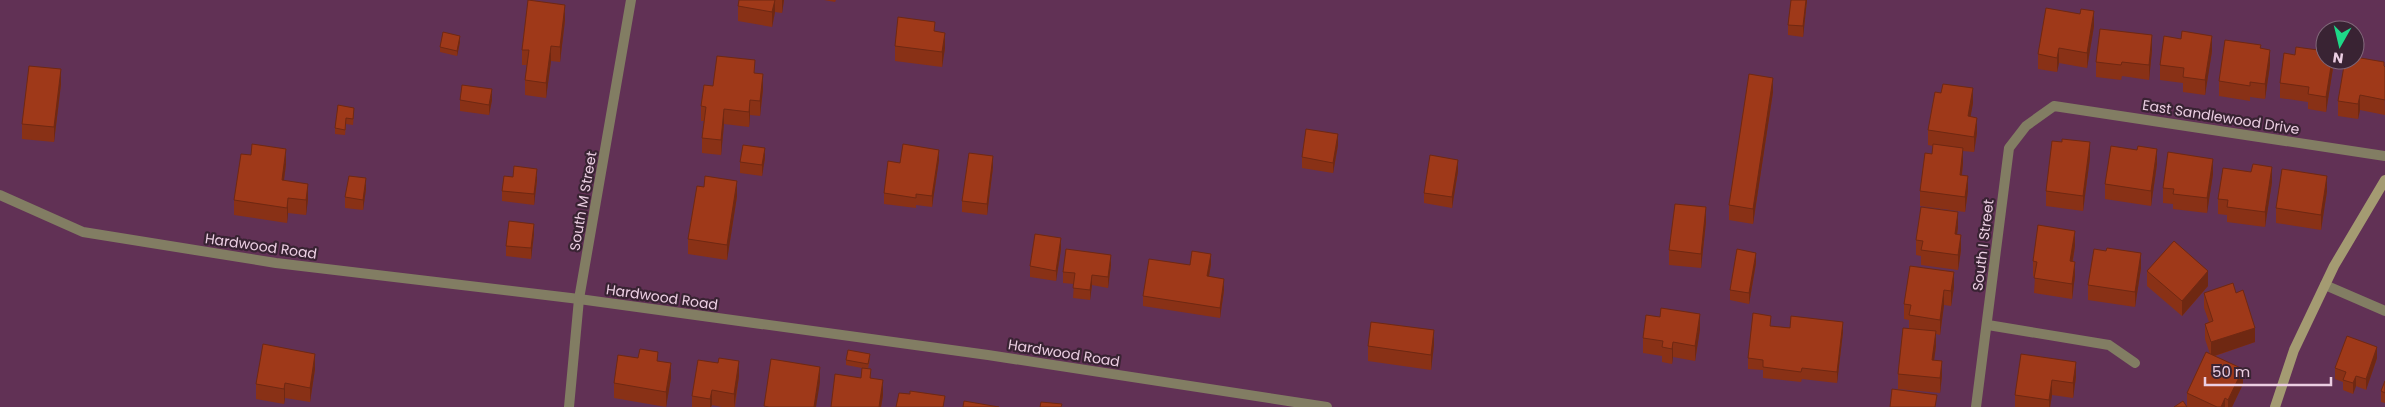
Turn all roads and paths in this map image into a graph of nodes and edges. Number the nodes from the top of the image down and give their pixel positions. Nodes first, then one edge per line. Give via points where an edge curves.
1 (631, 0) edge
2 (2054, 106) joint
3 (2385, 156) edge
4 (2385, 180) edge
5 (0, 195) edge
6 (2325, 285) junction
7 (580, 299) junction
8 (2385, 311) edge
9 (1988, 325) junction
10 (2135, 363) dead end
11 (569, 407) edge
12 (1327, 407) edge
13 (1976, 407) edge
14 (2275, 407) edge

1 - 7 street, South M Street
2 - 3 street, East Sandlewood Drive
2 - 9 street, South I Street via 2026,126 2009,148
4 - 6 street
5 - 7 street, Hardwood Road via 83,232 276,263
6 - 8 street
6 - 14 street via 2294,350
7 - 11 street, South M Street
7 - 12 street, Hardwood Road via 988,355
9 - 10 street via 2109,345
9 - 13 street, South I Street

